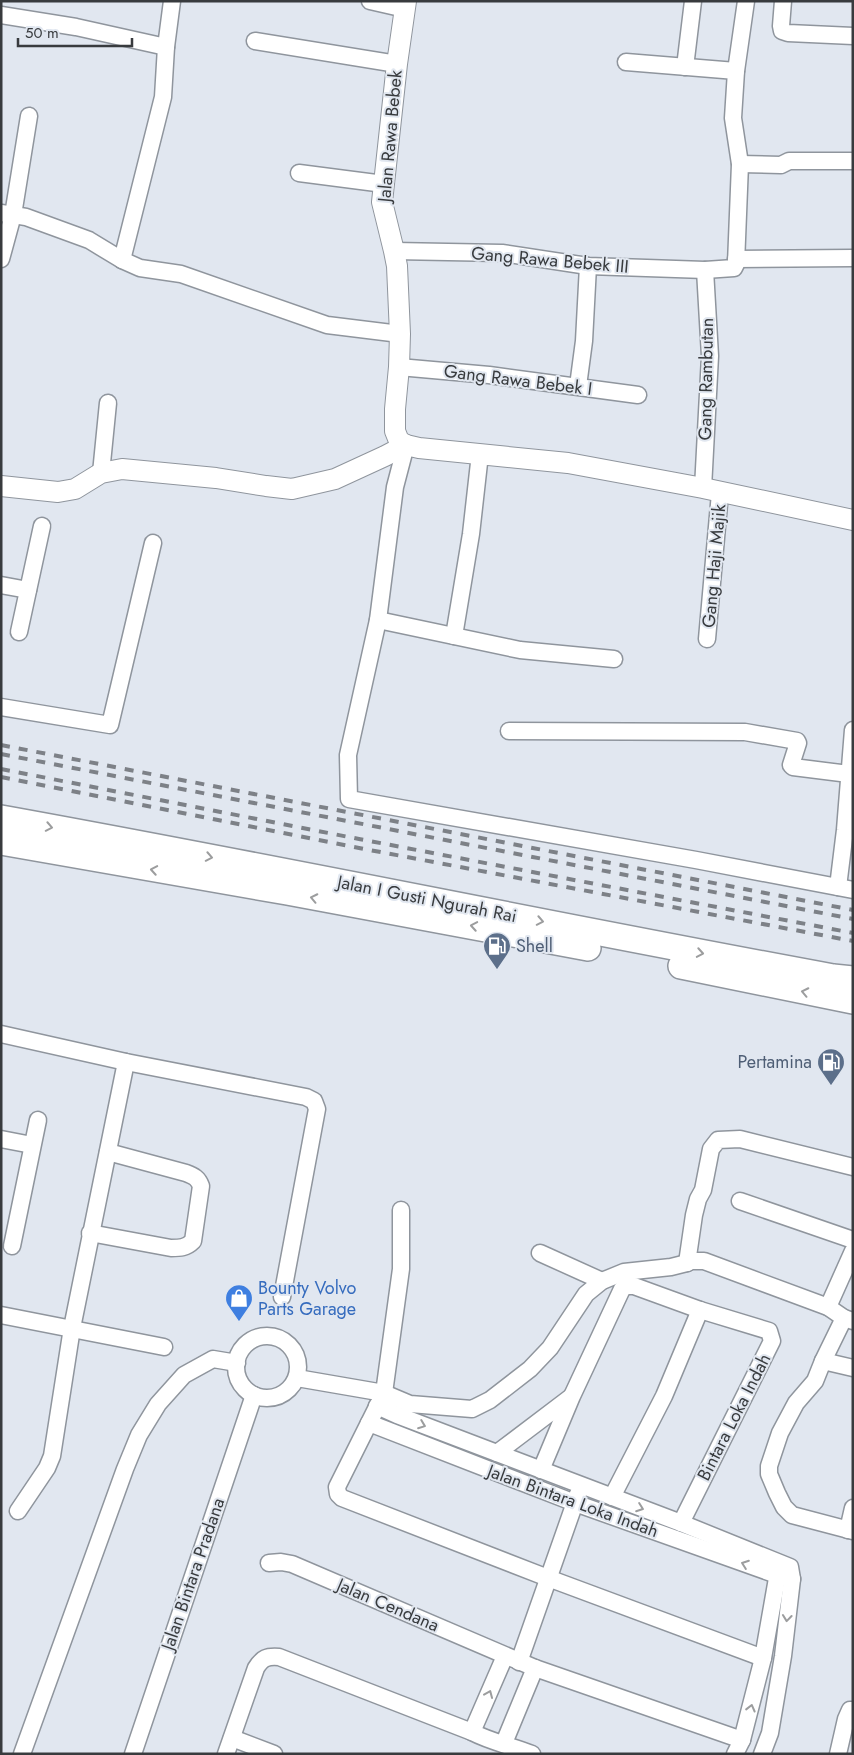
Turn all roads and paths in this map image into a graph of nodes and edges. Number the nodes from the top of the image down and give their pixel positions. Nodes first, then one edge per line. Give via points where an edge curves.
1 (172, 1) edge
2 (370, 1) edge
3 (693, 1) edge
4 (746, 1) edge
5 (783, 1) edge
6 (406, 5) edge
7 (1, 15) edge
8 (853, 36) edge
9 (255, 40) dead end
10 (166, 47) junction
11 (626, 62) dead end
12 (397, 64) junction
13 (685, 66) junction
14 (736, 71) junction
15 (29, 116) dead end
16 (853, 161) edge
17 (740, 164) junction
18 (299, 174) dead end
19 (384, 184) junction
20 (7, 214) edge
21 (394, 251) junction
22 (853, 258) edge
23 (1, 259) edge
24 (736, 259) junction
25 (122, 260) junction
26 (588, 266) junction
27 (705, 270) junction
28 (400, 334) junction
29 (399, 367) junction
30 (578, 386) junction
31 (638, 395) dead end
32 (108, 403) dead end
33 (406, 445) junction
34 (480, 454) junction
35 (101, 473) junction
36 (1, 486) edge
37 (712, 490) junction
38 (853, 520) edge
39 (42, 526) dead end
40 (153, 543) dead end
41 (1, 585) edge
42 (28, 590) junction
43 (378, 620) junction
44 (19, 632) dead end
45 (454, 636) junction
46 (707, 639) dead end
47 (614, 660) dead end
48 (1, 707) edge
49 (853, 730) edge
50 (509, 731) dead end
51 (848, 774) junction
52 (1, 818) edge
53 (1, 842) edge
54 (288, 882) junction
55 (845, 889) edge
56 (853, 979) edge
57 (853, 1001) edge
58 (1, 1034) edge
59 (126, 1062) junction
60 (38, 1120) dead end
61 (1, 1139) edge
62 (32, 1145) junction
63 (108, 1152) junction
64 (853, 1167) edge
65 (740, 1200) dead end
66 (401, 1210) dead end
67 (9, 1218) edge
68 (90, 1233) junction
69 (853, 1240) edge
70 (12, 1246) dead end
71 (853, 1251) edge
72 (540, 1253) dead end
73 (687, 1263) junction
74 (602, 1281) junction
75 (282, 1297) dead end
76 (828, 1307) junction
77 (700, 1310) junction
78 (1, 1315) edge
79 (849, 1319) edge
80 (72, 1328) junction
81 (164, 1346) dead end
82 (823, 1361) junction
83 (236, 1363) junction
84 (853, 1368) edge
85 (297, 1378) junction
86 (254, 1395) junction
87 (572, 1396) junction
88 (380, 1399) junction
89 (369, 1423) junction
90 (496, 1453) junction
91 (541, 1470) junction
92 (582, 1485) junction
93 (612, 1497) junction
94 (575, 1503) junction
95 (853, 1508) edge
96 (18, 1511) dead end
97 (681, 1523) junction
98 (851, 1530) edge
99 (269, 1563) dead end
100 (783, 1572) junction
101 (548, 1578) junction
102 (763, 1658) junction
103 (512, 1659) junction
104 (535, 1668) junction
105 (853, 1710) edge
106 (232, 1738) junction
107 (480, 1742) edge
108 (504, 1743) junction
109 (739, 1747) edge
110 (22, 1754) edge
111 (133, 1754) edge
112 (226, 1754) edge
113 (274, 1754) edge
114 (532, 1754) edge
115 (762, 1754) edge
116 (838, 1754) edge

1 - 10 street
2 - 6 street
3 - 13 street
4 - 14 street
5 - 8 street via 781,26 788,33
6 - 12 street, Jalan Rawa Bebek
7 - 10 street
9 - 12 street
10 - 25 street via 164,97
11 - 13 street
12 - 19 street, Jalan Rawa Bebek
13 - 14 street
14 - 17 street via 733,118
15 - 20 street
16 - 17 street
17 - 24 street
18 - 19 street
19 - 21 street, Jalan Rawa Bebek via 382,202
20 - 23 street
20 - 25 street via 26,217 89,240
21 - 26 street, Gang Rawa Bebek III via 502,254
21 - 28 street, Jalan Rawa Bebek
22 - 24 street
24 - 27 street, Gang Rawa Bebek III via 736,266 732,269
25 - 28 street via 140,268 182,274 327,325
26 - 27 street, Gang Rawa Bebek III
26 - 30 street
27 - 37 street, Gang Rambutan
28 - 29 street, Jalan Rawa Bebek
29 - 30 street, Gang Rawa Bebek I
29 - 33 street, Jalan Rawa Bebek via 395,431 399,441
30 - 31 street, Gang Rawa Bebek I
32 - 35 street
33 - 34 street
33 - 35 street via 335,479 292,489 122,469
33 - 43 street via 395,487
34 - 37 street via 568,463
34 - 45 street
35 - 36 street via 75,489 58,492
37 - 38 street
37 - 46 street, Gang Haji Majik
39 - 42 street
40 - 48 street via 110,725
41 - 42 street
42 - 44 street
43 - 45 street
43 - 55 street via 348,755 349,800
45 - 47 street via 520,650
49 - 51 street
50 - 51 street via 745,732 797,741 793,767
51 - 55 street
52 -> 54 main road, Jalan I Gusti Ngurah Rai
54 -> 53 main road, Jalan I Gusti Ngurah Rai
54 -> 56 main road, Jalan I Gusti Ngurah Rai
57 -> 54 main road, Jalan I Gusti Ngurah Rai via 500,931 360,907
58 - 59 street
59 - 63 street
59 - 75 street via 314,1101 317,1109
60 - 62 street
61 - 62 street
62 - 67 street
63 - 68 street
63 - 68 street via 186,1173 199,1180 201,1186 193,1242 182,1248 171,1248
64 - 73 street via 740,1140 718,1140 711,1149 703,1190 698,1199
65 - 69 street
66 - 88 street via 401,1269
67 - 70 street
68 - 80 street
71 - 76 street
72 - 74 street
73 - 74 street via 624,1272
73 - 76 street via 704,1261
74 - 88 street via 586,1294 550,1348 530,1369 484,1403 472,1409
76 - 79 street
77 - 87 street, Bintara Loka Indah via 626,1286
77 - 93 street via 664,1396
77 - 97 street, Bintara Loka Indah via 769,1331 772,1341
78 - 80 street
79 - 82 street
80 - 81 street
80 - 96 street via 52,1456
82 - 84 street
82 - 98 street via 815,1381 796,1403 780,1433 769,1474 784,1507 792,1515
83 - 85 street via 240,1353 254,1339 274,1337 295,1353 299,1365
83 - 86 street via 241,1382
83 - 110 street via 213,1359 184,1375 158,1404 139,1435
85 - 86 street via 290,1389 279,1396 266,1398
85 - 88 street
86 - 111 street, Jalan Bintara Pradana
87 - 90 street
87 - 91 street, Bintara Loka Indah
88 - 89 street
88 -> 90 street, Jalan Bintara Loka Indah via 397,1415
89 - 94 street, Jalan Bintara Loka Indah
89 - 101 street via 337,1487 342,1498
90 - 91 street, Jalan Bintara Loka Indah
91 - 92 street, Jalan Bintara Loka Indah
92 - 93 street, Jalan Bintara Loka Indah
92 - 94 street
93 -> 97 street, Jalan Bintara Loka Indah
100 -> 94 street, Jalan Bintara Loka Indah
94 - 101 street
95 - 98 street
97 - 100 street, Jalan Bintara Loka Indah
99 - 103 street, Jalan Cendana via 292,1564
100 - 102 street
100 -> 115 street via 783,1656 770,1733
101 - 102 street
101 - 103 street
109 -> 102 street
103 - 104 street, Jalan Cendana
107 -> 103 street
104 - 108 street
104 - 109 street, Jalan Cendana
105 - 116 street via 846,1718
106 - 107 street via 256,1668 261,1660 270,1656
106 - 112 street
106 - 113 street
107 - 108 street
108 - 114 street

